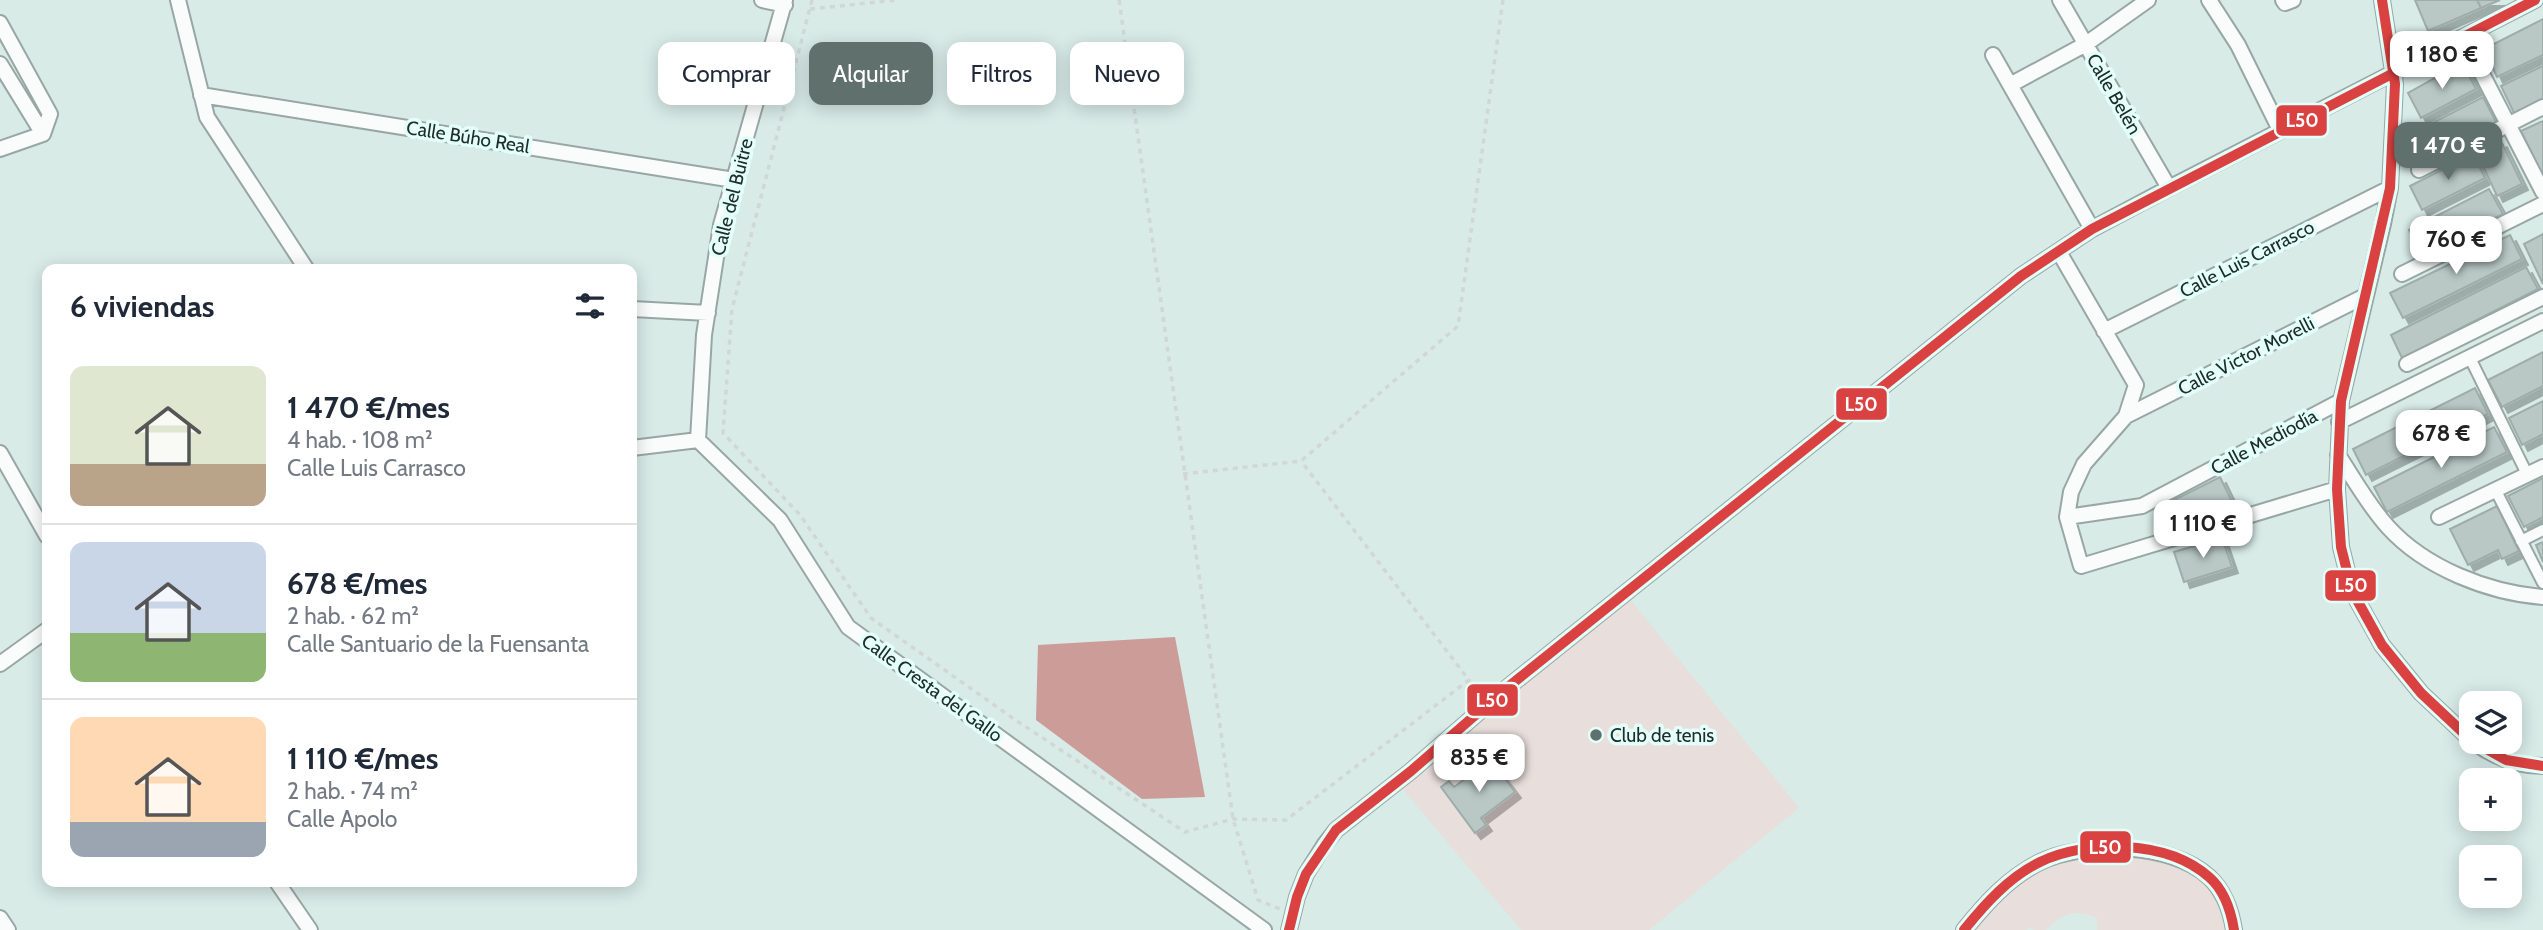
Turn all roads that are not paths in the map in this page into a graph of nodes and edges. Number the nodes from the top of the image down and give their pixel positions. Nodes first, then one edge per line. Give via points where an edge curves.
1 (178, 0) edge
2 (762, 0) edge
3 (2060, 0) edge
4 (2148, 0) edge
5 (2209, 0) edge
6 (2283, 0) edge
7 (2293, 0) edge
8 (2382, 0) edge
9 (2535, 0) edge
10 (785, 2) edge
11 (0, 23) edge
12 (2463, 37) junction
13 (2086, 44) junction
14 (1993, 55) dead end
15 (0, 64) edge
16 (2393, 71) junction
17 (2010, 85) junction
18 (201, 95) junction
19 (2543, 107) edge
20 (2509, 124) junction
21 (2280, 130) junction
22 (43, 134) junction
23 (0, 149) edge
24 (2419, 170) dead end
25 (734, 180) junction
26 (2169, 188) junction
27 (2390, 188) junction
28 (2543, 192) edge
29 (2543, 204) edge
30 (2092, 229) junction
31 (2059, 252) junction
32 (303, 264) edge
33 (2402, 274) dead end
34 (2365, 296) junction
35 (2543, 297) edge
36 (637, 309) edge
37 (708, 313) junction
38 (2543, 321) edge
39 (2104, 331) junction
40 (2470, 358) junction
41 (2407, 364) dead end
42 (2341, 401) junction
43 (2126, 416) junction
44 (2339, 422) junction
45 (698, 440) junction
46 (637, 447) edge
47 (0, 453) edge
48 (2338, 455) junction
49 (2543, 467) edge
50 (2528, 474) junction
51 (2337, 489) junction
52 (2496, 489) junction
53 (2067, 517) junction
54 (2439, 517) dead end
55 (42, 527) edge
56 (2543, 530) edge
57 (2521, 541) junction
58 (2543, 583) edge
59 (2543, 597) edge
60 (42, 634) edge
61 (0, 664) edge
62 (2459, 729) edge
63 (2490, 754) edge
64 (2543, 766) edge
65 (280, 887) edge
66 (0, 918) edge
67 (8, 930) edge
68 (310, 930) edge
69 (1264, 930) edge
70 (1289, 930) edge
71 (1964, 930) edge
72 (2234, 930) edge

1 - 18 street
2 - 10 street
3 - 13 street, Calle Belén
4 - 13 street
5 - 21 street via 2238,45
6 - 7 street
8 - 16 street
9 - 12 street
10 - 25 street, Calle del Buitre
11 - 22 street via 50,114
12 - 16 street
12 - 20 street
13 - 17 street
13 - 26 street, Calle Belén
14 - 17 street
15 - 22 street
16 - 21 street
16 - 27 street
17 - 30 street
18 - 25 street, Calle Búho Real
18 - 32 street via 207,117
19 - 20 street
20 - 24 street
20 - 28 street
21 - 26 street
22 - 23 street
25 - 37 street, Calle del Buitre via 721,225
26 - 30 street
27 - 34 street
27 - 39 street, Calle Luis Carrasco
29 - 33 street
30 - 31 street
31 - 39 street
31 - 70 street via 1986,303 1343,824 1306,874
34 - 42 street
34 - 43 street, Calle Victor Morelli
35 - 41 street
36 - 37 street
37 - 45 street, Calle del Buitre
38 - 40 street
39 - 43 street via 2136,385
40 - 44 street
40 - 50 street
42 - 44 street
42 - 53 street, Calle Mediodía via 2142,506
43 - 53 street via 2084,464 2071,492
44 - 48 street
45 - 46 street
45 - 69 street, Calle Cresta del Gallo via 780,520 848,627
47 - 55 street
48 - 51 street
48 - 59 street via 2372,508 2416,551 2452,572 2509,592
49 - 50 street
50 - 52 street
51 - 53 street via 2081,566
51 - 62 street via 2345,570 2365,618 2400,669
52 - 54 street
52 - 57 street
56 - 57 street
57 - 58 street
60 - 61 street
63 - 64 street via 2509,762
65 - 68 street
66 - 67 street
71 - 72 street via 1991,898 2022,872 2065,852 2105,848 2150,852 2200,870 2222,895

